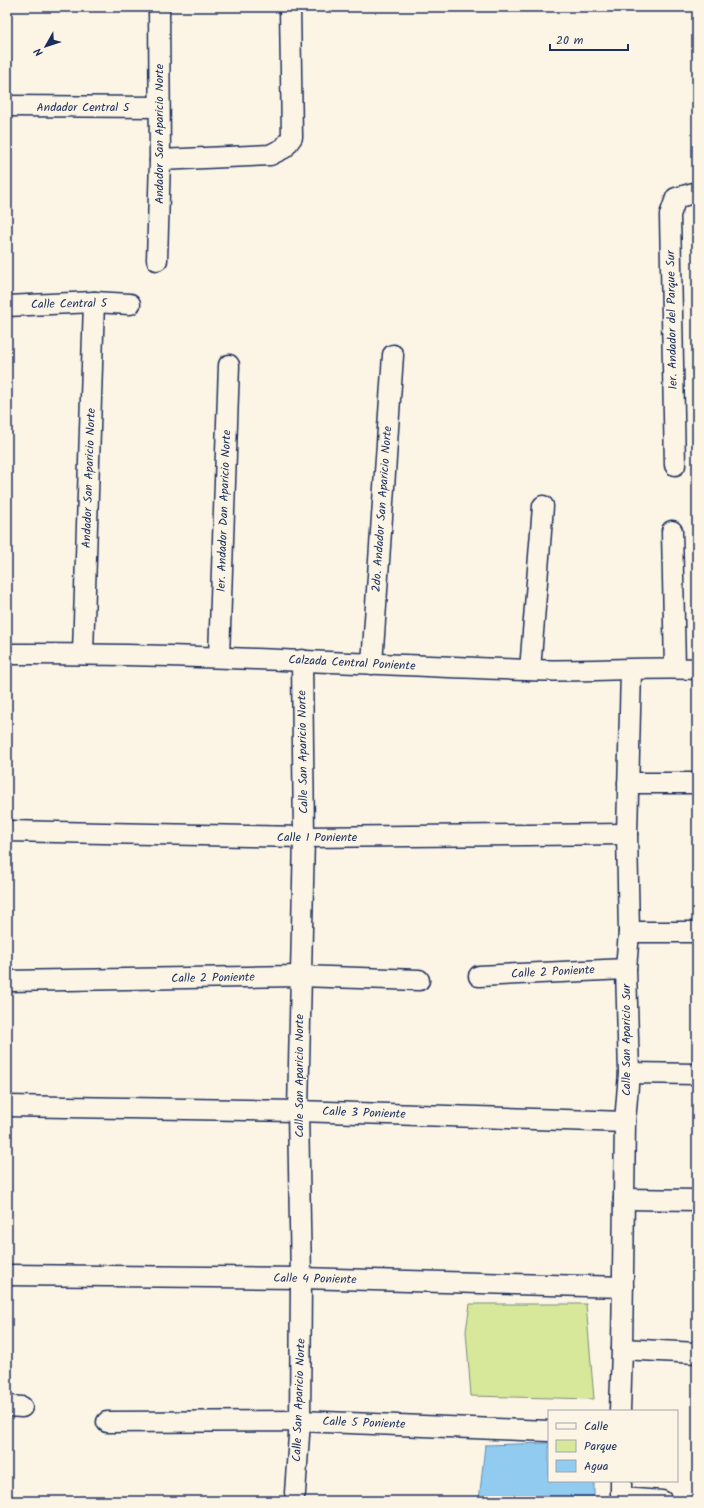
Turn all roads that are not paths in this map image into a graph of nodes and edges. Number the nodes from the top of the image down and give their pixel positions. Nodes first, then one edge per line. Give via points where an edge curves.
1 (159, 7) edge
2 (290, 7) edge
3 (7, 106) edge
4 (159, 107) junction
5 (160, 160) junction
6 (697, 192) edge
7 (157, 260) dead end
8 (94, 302) junction
9 (130, 304) dead end
10 (7, 306) edge
11 (393, 355) dead end
12 (229, 365) dead end
13 (674, 465) dead end
14 (543, 506) dead end
15 (672, 531) dead end
16 (83, 653) junction
17 (7, 654) edge
18 (219, 657) junction
19 (302, 660) junction
20 (372, 664) junction
21 (675, 668) junction
22 (697, 669) edge
23 (530, 670) junction
24 (631, 670) junction
25 (628, 783) junction
26 (697, 783) edge
27 (7, 831) edge
28 (627, 834) junction
29 (304, 838) junction
30 (629, 932) junction
31 (697, 932) edge
32 (626, 969) junction
33 (300, 976) junction
34 (479, 976) dead end
35 (419, 980) dead end
36 (7, 981) edge
37 (629, 1073) junction
38 (697, 1074) edge
39 (7, 1106) edge
40 (298, 1111) junction
41 (625, 1122) junction
42 (624, 1199) junction
43 (697, 1200) edge
44 (7, 1275) edge
45 (301, 1278) junction
46 (623, 1287) junction
47 (622, 1349) junction
48 (697, 1353) edge
49 (620, 1410) edge
50 (300, 1421) junction
51 (107, 1422) dead end
52 (548, 1431) edge
53 (295, 1493) dead end
54 (621, 1493) edge
55 (662, 1501) edge

1 - 4 street, Andador San Aparicio Norte
2 - 5 street via 292,137 284,148 270,155
3 - 4 street, Andador Central 5
4 - 5 street, Andador San Aparicio Norte
5 - 7 street, Andador San Aparicio Norte
6 - 13 street, 1er. Andador del Parque Sur via 676,198 670,216
8 - 9 street, Calle Central 5
8 - 10 street, Calle Central 5
8 - 16 street, Andador San Aparicio Norte
11 - 20 street, 2do. Andador San Aparicio Norte
12 - 18 street, 1er. Andador Dan Aparicio Norte
14 - 23 street
15 - 21 street
16 - 17 street, Calzada Central Poniente
16 - 18 street, Calzada Central Poniente
18 - 19 street, Calzada Central Poniente
19 - 20 street, Calzada Central Poniente
19 - 29 street, Calle San Aparicio Norte
20 - 23 street, Calzada Central Poniente
21 - 22 street, Calzada Central Poniente
21 - 24 street, Calzada Central Poniente
23 - 24 street, Calzada Central Poniente
24 - 25 street, Calle San Aparicio Sur
25 - 26 street
25 - 28 street, Calle San Aparicio Sur
27 - 29 street, Calle 1 Poniente
28 - 29 street, Calle 1 Poniente
28 - 30 street, Calle San Aparicio Sur
29 - 33 street, Calle San Aparicio Norte
30 - 31 street
30 - 32 street, Calle San Aparicio Sur
32 - 34 street, Calle 2 Poniente
32 - 37 street, Calle San Aparicio Sur
33 - 35 street, Calle 2 Poniente
33 - 36 street, Calle 2 Poniente
33 - 40 street, Calle San Aparicio Norte
37 - 38 street
37 - 41 street, Calle San Aparicio Sur
39 - 40 street, Calle 3 Poniente
40 - 41 street, Calle 3 Poniente
40 - 45 street, Calle San Aparicio Norte
41 - 42 street, Calle San Aparicio Sur
42 - 43 street
42 - 46 street, Calle San Aparicio Sur
44 - 45 street, Calle 4 Poniente
45 - 46 street, Calle 4 Poniente
45 - 50 street, Calle San Aparicio Norte
46 - 47 street, Calle San Aparicio Sur
47 - 48 street
47 - 49 street, Calle San Aparicio Sur
50 - 51 street, Calle 5 Poniente
50 - 52 street, Calle 5 Poniente
50 - 53 street, Calle San Aparicio Norte
54 - 55 street

